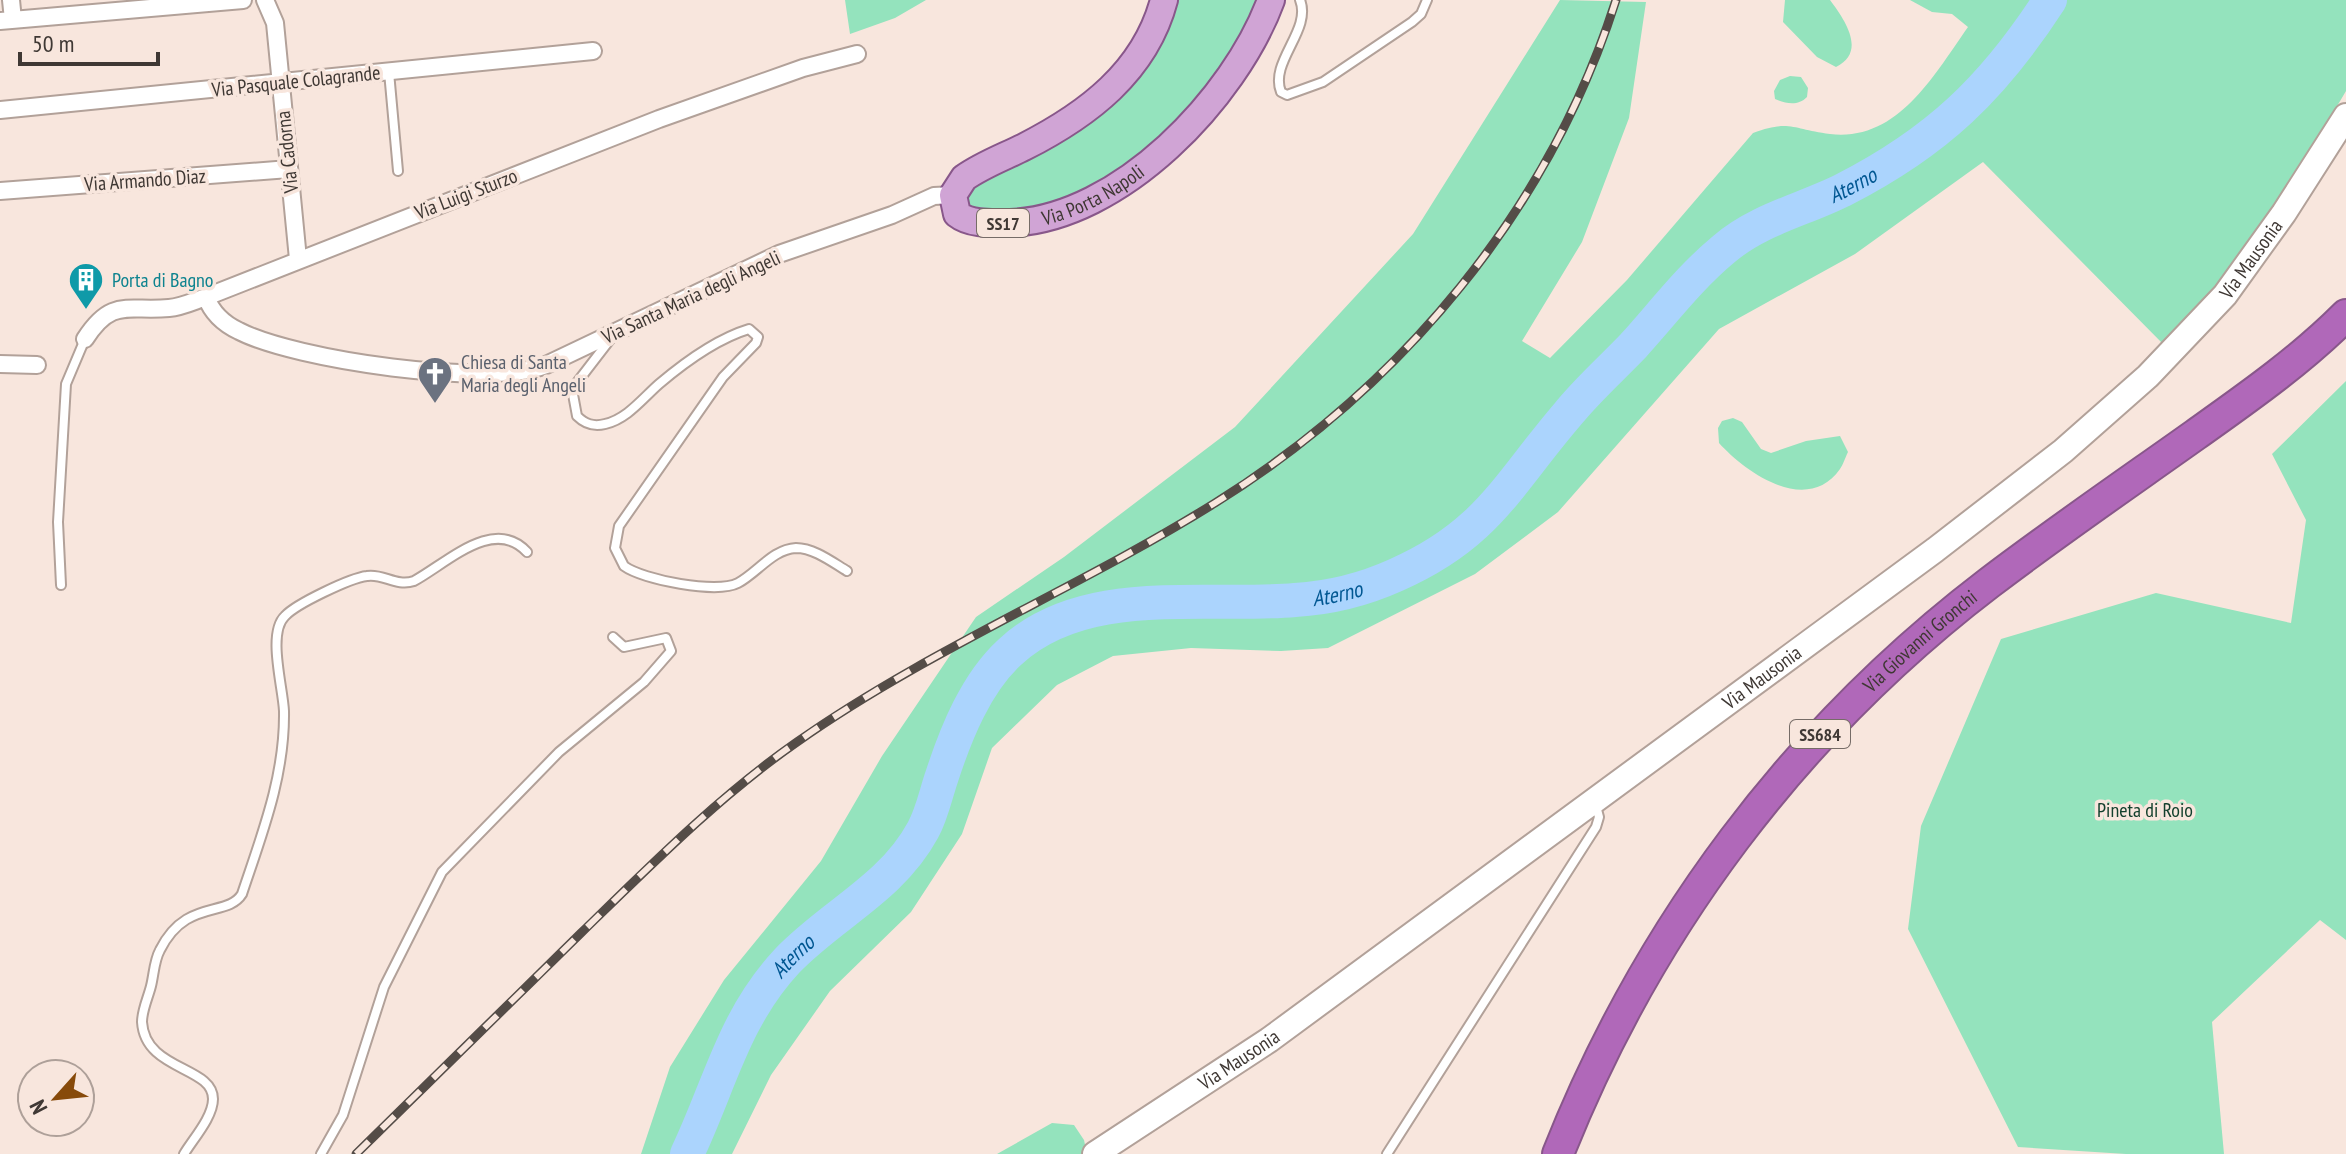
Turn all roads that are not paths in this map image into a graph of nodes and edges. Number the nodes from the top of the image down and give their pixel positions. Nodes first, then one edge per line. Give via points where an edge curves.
1 (11, 0) edge
2 (243, 0) edge
3 (265, 0) edge
4 (1164, 0) edge
5 (1271, 0) edge
6 (1300, 0) edge
7 (1427, 0) edge
8 (6, 20) edge
9 (593, 51) dead end
10 (857, 54) dead end
11 (389, 71) junction
12 (281, 82) junction
13 (0, 110) edge
14 (2346, 116) edge
15 (289, 169) junction
16 (398, 171) dead end
17 (0, 191) edge
18 (953, 195) junction
19 (298, 259) junction
20 (206, 297) junction
21 (2346, 315) edge
22 (615, 334) junction
23 (85, 339) joint
24 (0, 364) edge
25 (37, 365) dead end
26 (527, 552) dead end
27 (847, 571) dead end
28 (61, 585) dead end
29 (613, 637) dead end
30 (1592, 801) junction
31 (184, 1154) edge
32 (321, 1154) edge
33 (1095, 1154) edge
34 (1387, 1154) edge
35 (1558, 1154) edge

1 - 8 street
2 - 8 street
3 - 12 street, Via Cadorna via 274,18
4 - 18 main road, SS17 via 1140,53 1102,98 1056,130 967,175
5 - 18 main road, Via Porta Napoli / SS17 via 1249,48 1207,107 1150,162 1108,190 1053,215 1000,223 964,219 955,209
6 - 7 lane via 1303,13 1279,79 1281,92 1287,95 1332,76 1412,22
9 - 11 street, Via Pasquale Colagrande
10 - 19 street, Via Luigi Sturzo via 659,119
11 - 12 street, Via Pasquale Colagrande
11 - 16 lane
12 - 13 street, Via Pasquale Colagrande
12 - 15 street, Via Cadorna
14 - 30 main road, Via Mausonia via 2225,295 2107,415 1935,550
15 - 17 street, Via Armando Diaz
15 - 19 street, Via Cadorna
18 - 22 street, Via Santa Maria degli Angeli via 934,196 779,254
19 - 20 street, Via Luigi Sturzo
20 - 22 street, Via Santa Maria degli Angeli via 230,326 271,343 424,370 517,374
20 - 23 street, Via Luigi Sturzo via 171,308 114,310
21 - 35 highway, Via Giovanni Gronchi / SS684 via 2279,374 1988,584 1884,671 1813,741 1760,804 1672,929 1607,1045
22 - 27 lane via 572,389 575,411 588,424 602,425 626,415 680,367 718,343 747,330 758,337 713,390 619,526 615,548 624,566 661,579 724,588 744,580 782,551 797,548
23 - 28 lane via 69,372 65,400 58,522
24 - 25 street
26 - 31 lane via 511,540 490,537 414,581 366,576 280,622 276,642 284,714 279,778 242,894 234,903 195,913 175,927 158,954 142,1018 155,1053 211,1090 212,1107
29 - 32 lane via 628,647 666,638 671,651 644,682 559,752 442,872 388,979 343,1115
30 - 33 main road, Via Mausonia via 1269,1040
30 - 34 lane via 1599,814 1596,827

